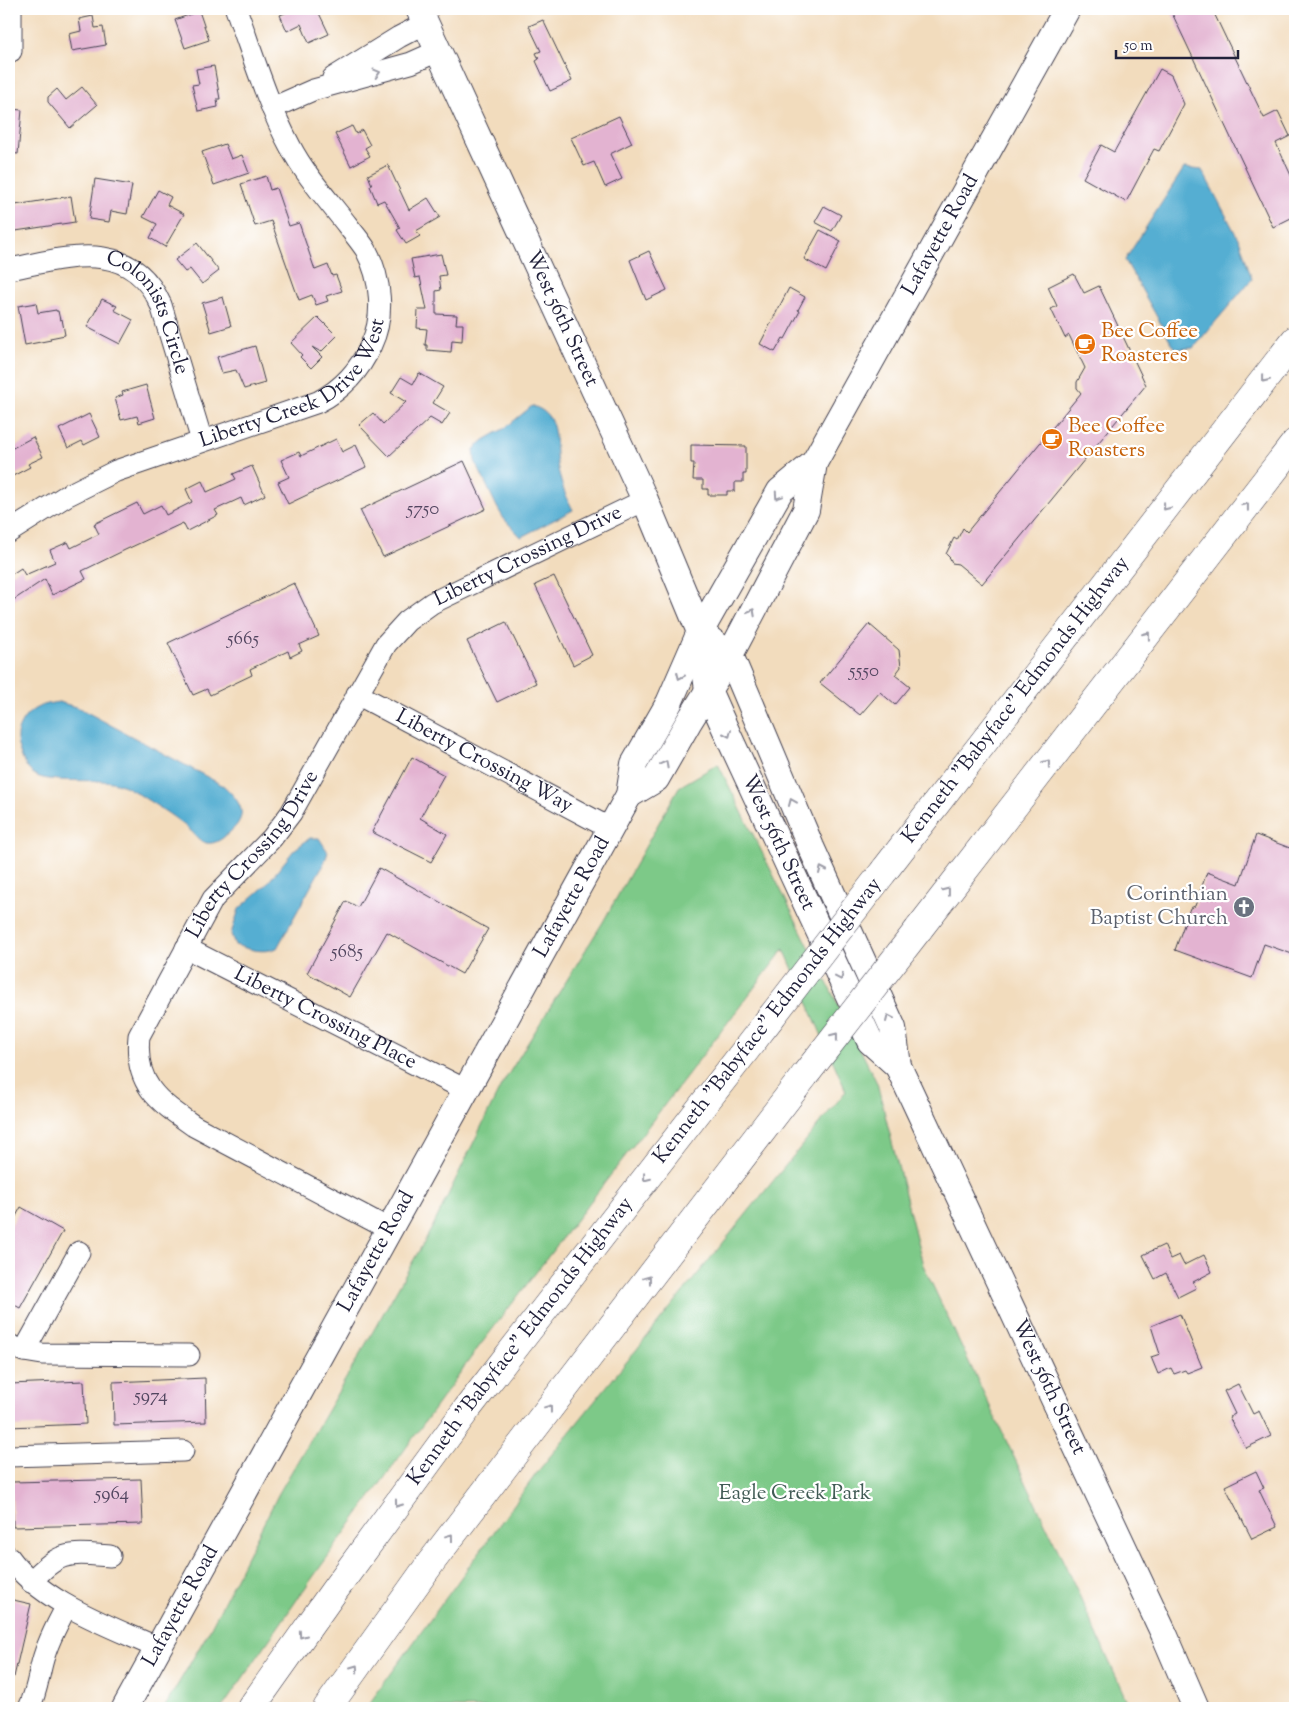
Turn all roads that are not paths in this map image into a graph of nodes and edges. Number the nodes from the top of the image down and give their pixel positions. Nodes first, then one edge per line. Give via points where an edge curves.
1 (11, 9) edge
2 (236, 9) edge
3 (1067, 9) edge
4 (422, 16) edge
5 (11, 51) dead end
6 (438, 51) junction
7 (313, 90) junction
8 (272, 108) junction
9 (9, 268) edge
10 (1295, 340) edge
11 (202, 441) junction
12 (1295, 443) edge
13 (814, 463) junction
14 (645, 500) junction
15 (9, 532) edge
16 (700, 632) junction
17 (730, 656) junction
18 (708, 690) junction
19 (357, 694) junction
20 (629, 795) junction
21 (610, 829) junction
22 (186, 948) junction
23 (898, 1066) junction
24 (466, 1090) junction
25 (389, 1229) junction
26 (79, 1252) dead end
27 (17, 1348) edge
28 (190, 1355) dead end
29 (183, 1451) dead end
30 (9, 1456) edge
31 (110, 1556) dead end
32 (9, 1558) edge
33 (31, 1582) junction
34 (67, 1606) junction
35 (158, 1648) junction
36 (28, 1708) edge
37 (125, 1708) edge
38 (251, 1708) edge
39 (327, 1708) edge
40 (1196, 1708) edge

1 - 5 street
2 - 8 street, Liberty Creek Drive West
3 - 13 main road, Lafayette Road
4 - 6 main road, West 56th Street
4 - 7 street via 399,37
7 -> 6 street via 411,64
6 - 14 main road, West 56th Street
7 - 8 street
8 - 11 street, Liberty Creek Drive West via 300,163 366,250 377,279 380,310 377,326 363,362 331,395 306,408
9 - 11 street, Colonists Circle via 87,255 118,262 138,274 161,305
10 -> 38 highway, Kenneth "Babyface" Edmonds Highway, bridge via 467,1409
11 - 15 street, Liberty Creek Drive West via 102,477
39 -> 12 highway, bridge via 432,1561
13 -> 16 main road, Lafayette Road via 780,491
17 -> 13 main road, Lafayette Road via 806,510
14 - 16 main road, West 56th Street
14 - 19 street, Liberty Crossing Drive via 426,607 401,626 386,644
16 - 17 main road, West 56th Street
16 - 18 main road, West 56th Street
16 -> 20 main road, Lafayette Road via 669,702 634,764
17 - 18 main road, Lafayette Road
23 -> 17 main road, West 56th Street via 893,1028
20 -> 18 main road, Lafayette Road via 656,778
18 -> 23 main road, West 56th Street via 870,1041
19 - 21 street, Liberty Crossing Way
19 - 22 street, Liberty Crossing Drive via 291,813 272,838 213,898
20 - 21 main road, Lafayette Road
21 - 24 main road, Lafayette Road
22 - 24 street, Liberty Crossing Place
22 - 25 street, Liberty Crossing Drive via 139,1036 140,1069 147,1085 157,1098 194,1126
23 - 40 main road, West 56th Street
24 - 25 main road, Lafayette Road
25 - 35 main road, Lafayette Road
26 - 27 street
27 - 28 street via 42,1354
29 - 30 street
31 - 33 street via 77,1554 58,1558
32 - 33 street
33 - 34 street
34 - 35 street
34 - 36 street via 52,1634 34,1698
35 - 37 main road, Lafayette Road

